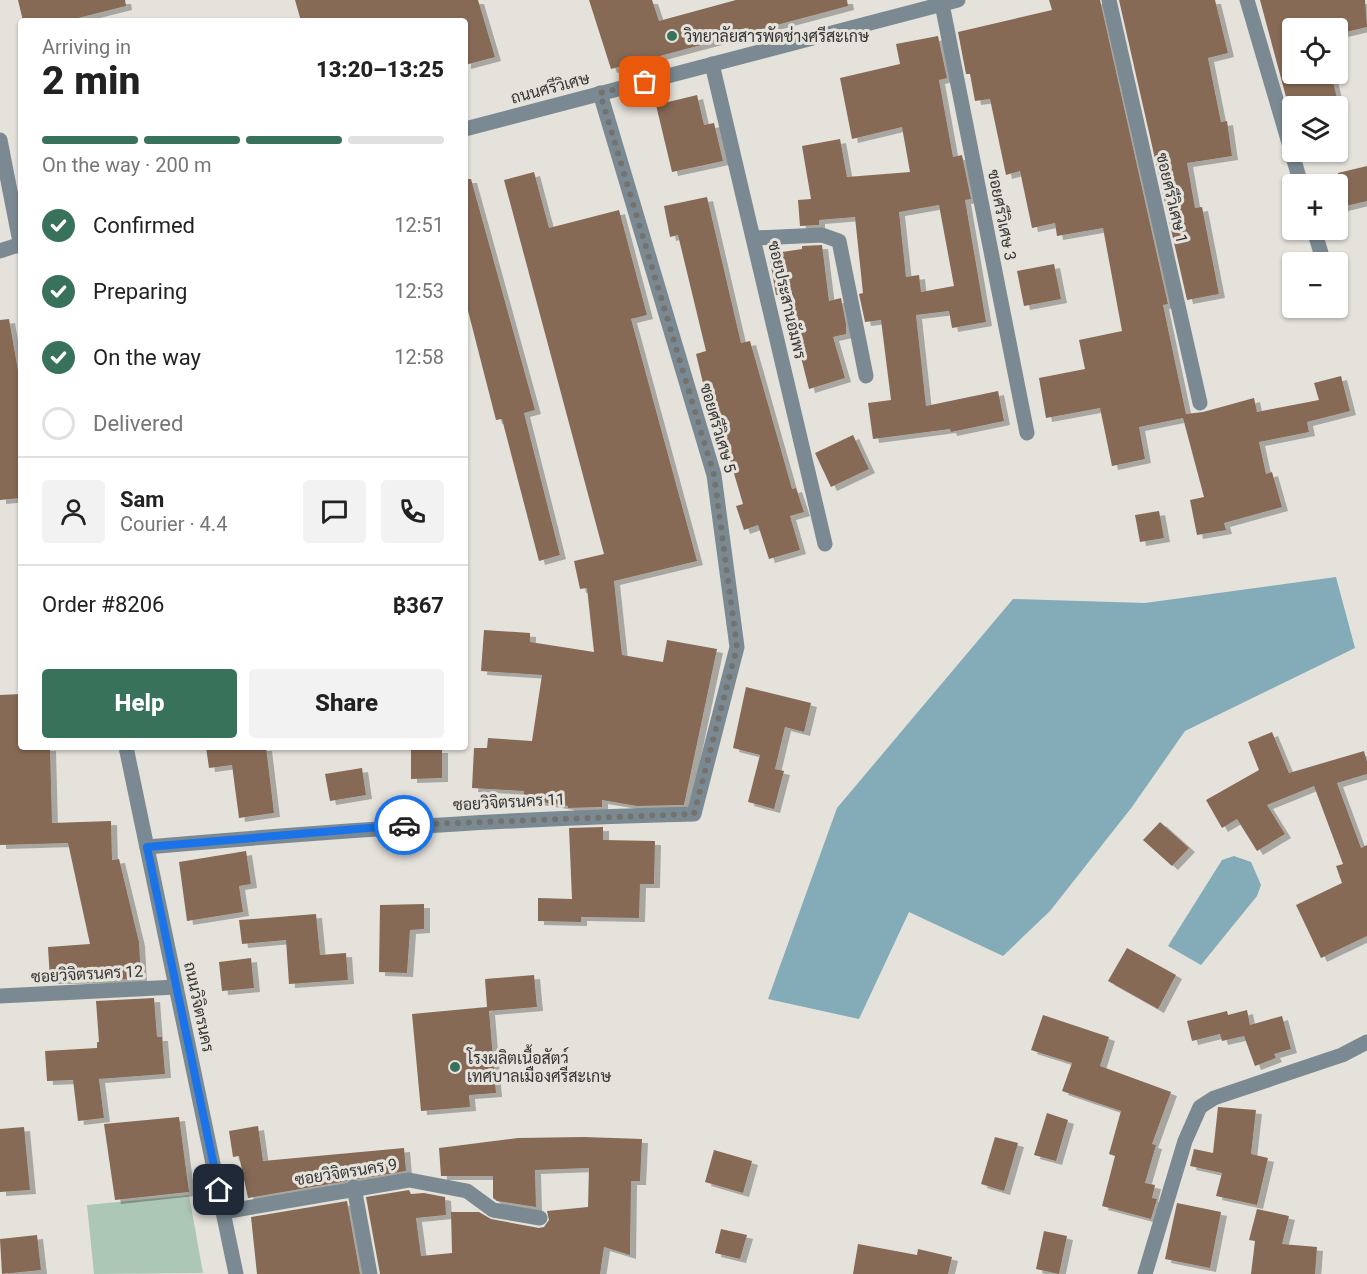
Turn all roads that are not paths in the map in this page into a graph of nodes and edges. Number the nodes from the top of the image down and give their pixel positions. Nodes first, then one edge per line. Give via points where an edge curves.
1 (958, 0) edge
2 (1109, 0) edge
3 (1248, 0) edge
4 (942, 4) junction
5 (712, 64) junction
6 (600, 93) junction
7 (468, 128) edge
8 (0, 140) edge
9 (1298, 174) edge
10 (18, 230) edge
11 (754, 238) junction
12 (18, 246) edge
13 (0, 251) edge
14 (866, 376) dead end
15 (1200, 404) dead end
16 (1027, 433) dead end
17 (825, 544) dead end
18 (127, 750) edge
19 (694, 814) joint
20 (147, 847) junction
21 (176, 987) junction
22 (0, 996) edge
23 (1367, 1042) edge
24 (354, 1188) junction
25 (223, 1212) junction
26 (540, 1218) dead end
27 (236, 1274) edge
28 (370, 1274) edge
29 (1145, 1274) edge

1 - 4 street, ถนนศรีวิเศษ
2 - 15 street, ซอยศรีวิเศษ 1
3 - 9 street
4 - 5 street, ถนนศรีวิเศษ
4 - 16 street, ซอยศรีวิเศษ 3
5 - 6 street, ถนนศรีวิเศษ
5 - 11 street, ซอยประสานอัมพร
6 - 7 street, ถนนศรีวิเศษ
6 - 19 street, ซอยศรีวิเศษ 5 via 714,475 737,647
8 - 10 street
11 - 14 street via 822,235 839,241
11 - 17 street, ซอยประสานอัมพร
12 - 13 street
18 - 20 street, ถนนวิจิตรนคร
19 - 20 street, ซอยวิจิตรนคร 11 via 383,826
20 - 21 street, ถนนวิจิตรนคร
21 - 22 street, ซอยวิจิตรนคร 12
21 - 25 street, ถนนวิจิตรนคร
23 - 29 street via 1342,1055 1214,1098 1200,1107 1185,1141
24 - 25 street, ซอยวิจิตรนคร 9
24 - 26 street, ซอยวิจิตรนคร 9 via 409,1180 467,1191 493,1210
24 - 28 street
25 - 27 street, ถนนวิจิตรนคร

